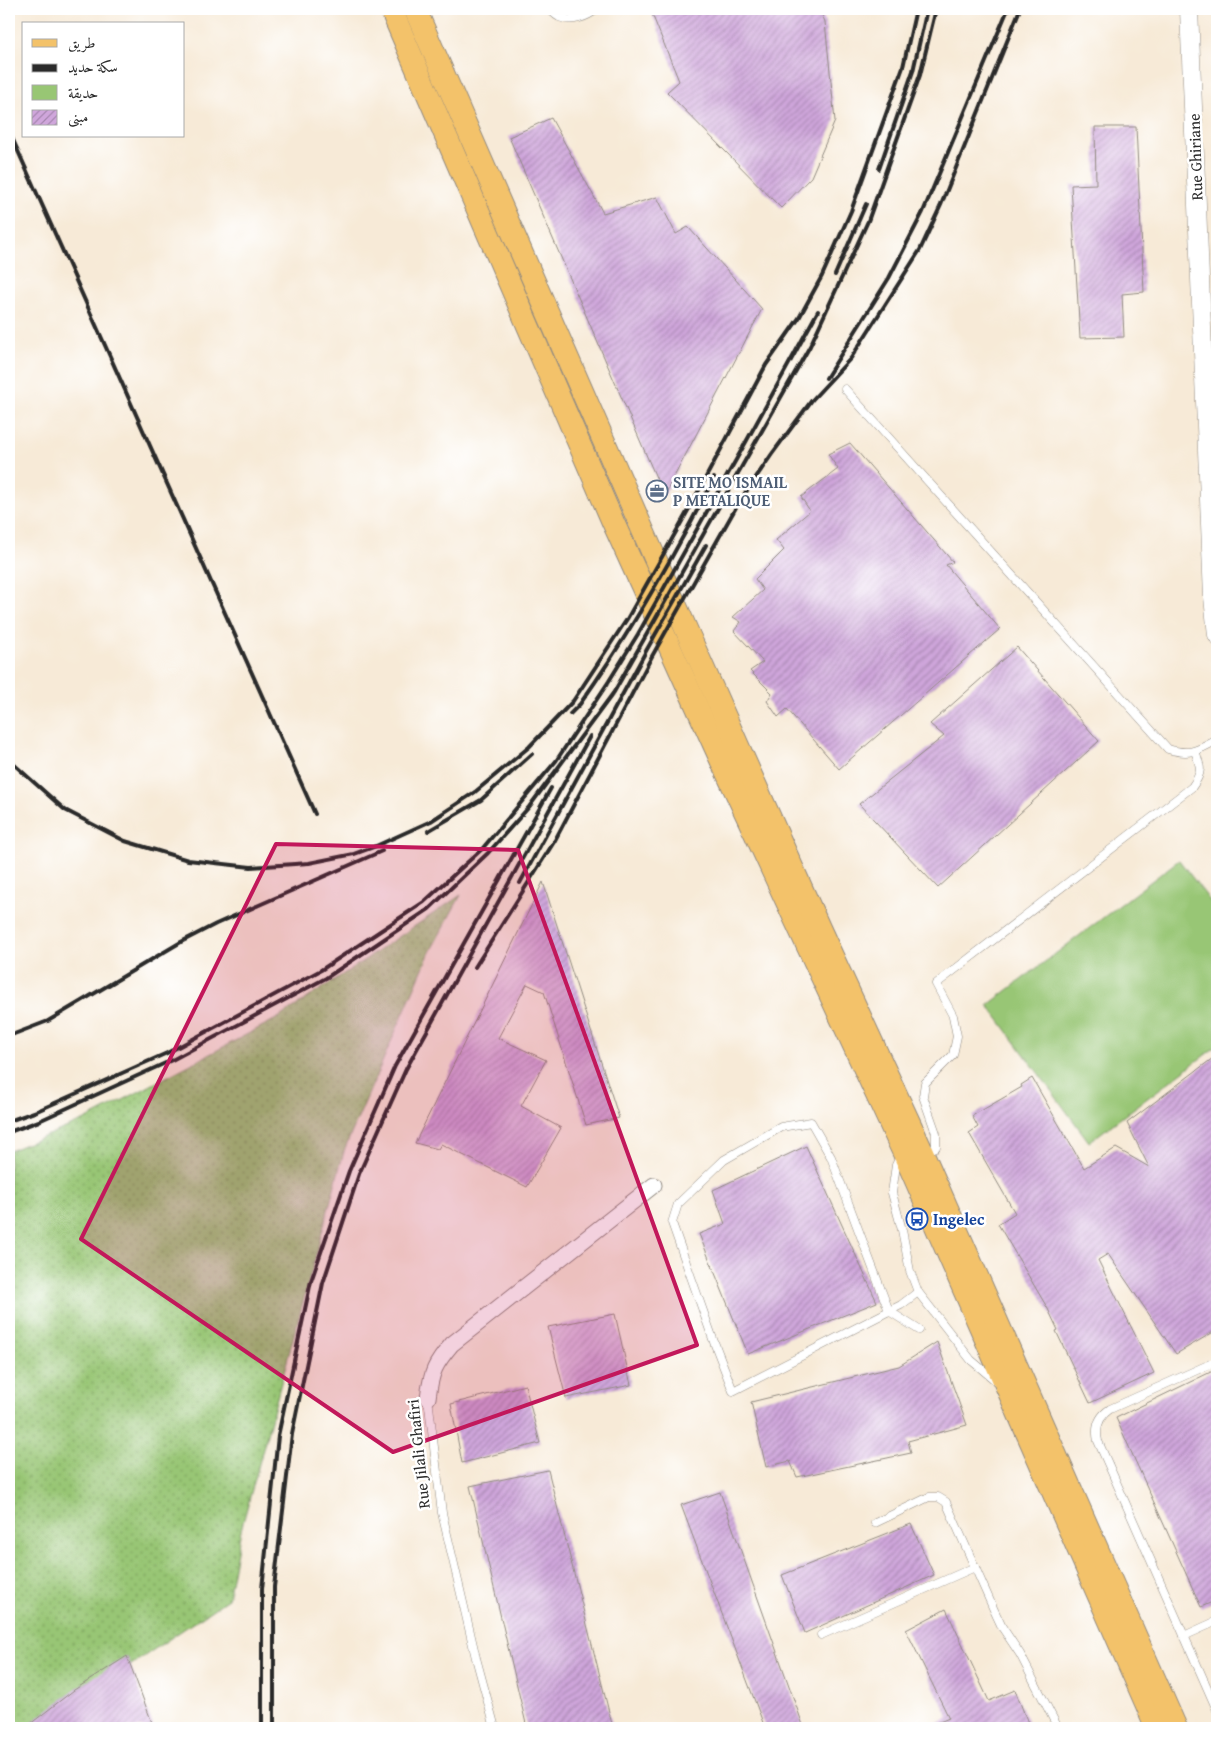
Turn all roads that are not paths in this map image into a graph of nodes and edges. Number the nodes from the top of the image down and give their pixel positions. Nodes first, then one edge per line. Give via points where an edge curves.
1 (390, 9) edge
2 (415, 9) edge
3 (549, 9) edge
4 (597, 9) edge
5 (1189, 9) edge
6 (844, 389) dead end
7 (1214, 507) edge
8 (1215, 597) edge
9 (1217, 634) edge
10 (1217, 740) edge
11 (1195, 751) junction
12 (913, 1152) junction
13 (654, 1185) dead end
14 (918, 1292) junction
15 (889, 1311) junction
16 (919, 1330) dead end
17 (1217, 1360) edge
18 (1008, 1391) junction
19 (428, 1398) joint
20 (875, 1523) dead end
21 (975, 1567) junction
22 (1217, 1621) edge
23 (821, 1636) dead end
24 (1184, 1636) junction
25 (1217, 1710) edge
26 (495, 1728) edge
27 (1058, 1728) edge
28 (1157, 1728) edge
29 (1176, 1728) edge

1 - 12 main road via 613,522 727,771
2 - 12 main road via 823,937
3 - 4 lane via 558,17 570,19 581,18
5 - 7 street, Rue Ghiriane
6 - 11 lane via 1168,749 1182,753
7 - 8 street, Rue Ghiriane
8 - 9 street, Rue Ghiriane
10 - 11 lane
11 - 12 lane via 1201,768 1192,787 936,984 953,1016 957,1036 953,1055 925,1083 923,1096 936,1133 936,1147
12 - 14 lane via 896,1165 892,1193
12 - 18 main road
12 - 29 main road
13 - 19 street, Rue Jilali Ghafiri via 452,1344 436,1362
14 - 15 lane
14 - 18 lane via 971,1360
15 - 15 lane via 734,1390 672,1223 678,1204 724,1160 780,1127 811,1122 831,1157
15 - 16 lane
17 - 24 lane via 1110,1409 1100,1418 1096,1429 1098,1441
18 - 28 main road
19 - 26 lane, Rue Jilali Ghafiri via 442,1513
20 - 21 lane via 929,1497 938,1497 946,1502
21 - 23 lane
21 - 27 lane via 1002,1627 1020,1654
22 - 24 lane
24 - 25 lane

